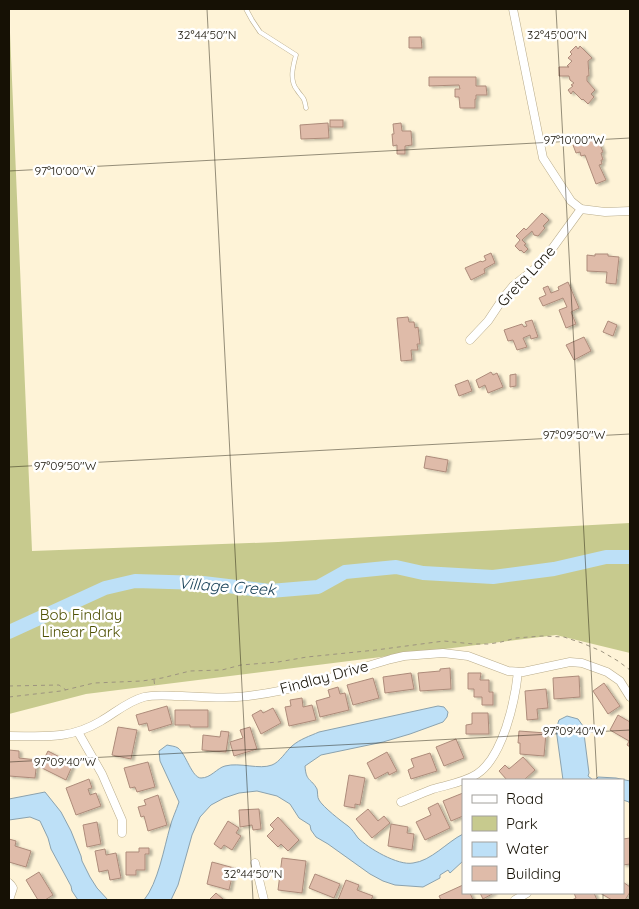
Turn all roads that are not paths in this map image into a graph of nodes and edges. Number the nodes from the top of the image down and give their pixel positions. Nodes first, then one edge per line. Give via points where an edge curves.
1 (246, 9) edge
2 (513, 9) edge
3 (306, 108) dead end
4 (581, 209) junction
5 (630, 211) edge
6 (470, 340) dead end
7 (518, 672) junction
8 (630, 697) edge
9 (78, 732) junction
10 (9, 736) edge
11 (466, 779) edge
12 (462, 780) edge
13 (401, 802) dead end
14 (122, 833) dead end
15 (255, 863) dead end
16 (9, 883) edge
17 (9, 900) edge
18 (264, 900) edge

1 - 3 lane via 260,32 296,55 292,68 293,82 304,97
2 - 4 street via 543,158 570,202
4 - 5 street
4 - 6 street, Greta Lane via 541,264 513,286
7 - 8 street, Findlay Drive via 570,662 582,663 607,672 620,681
7 - 9 street, Findlay Drive via 468,656 404,656 255,695 144,697
7 - 11 street via 511,713 492,759 482,771
9 - 10 street, Findlay Drive via 59,736
9 - 14 street via 102,774 122,820
12 - 13 street
15 - 18 street
16 - 17 street via 13,888

